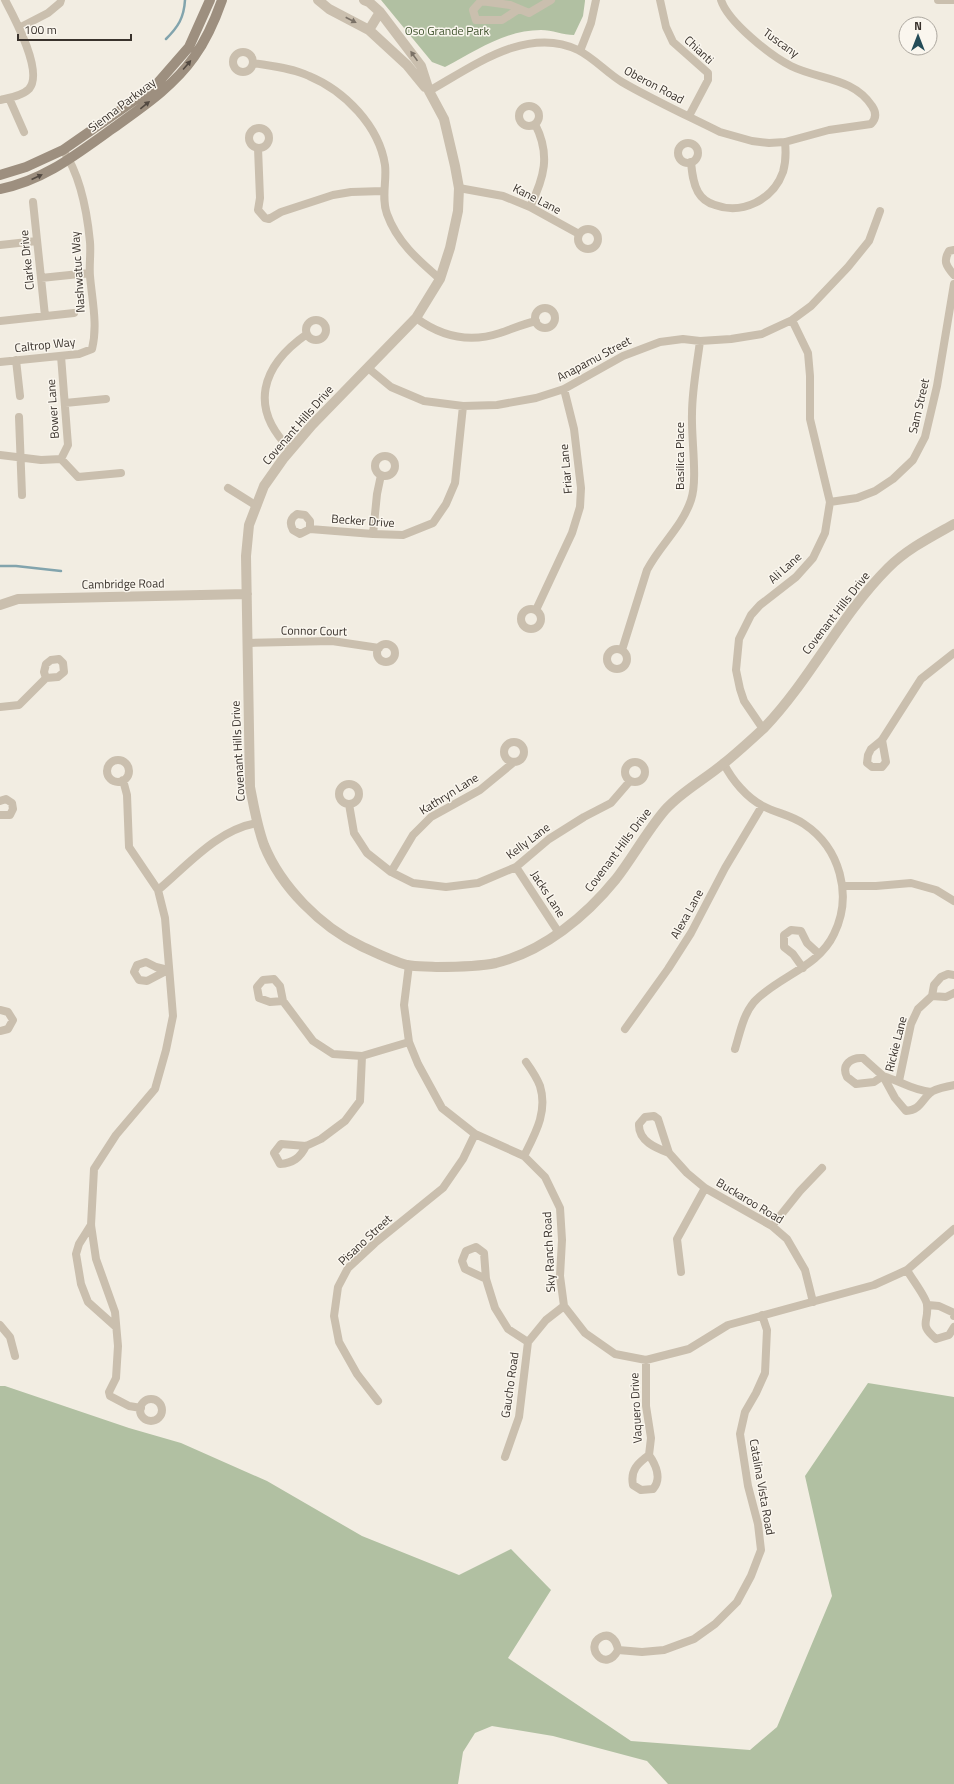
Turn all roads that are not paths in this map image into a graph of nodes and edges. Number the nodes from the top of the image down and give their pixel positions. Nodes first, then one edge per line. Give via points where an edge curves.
1 (5, 0) edge
2 (61, 0) edge
3 (210, 0) edge
4 (222, 0) edge
5 (318, 0) edge
6 (364, 0) edge
7 (551, 0) edge
8 (596, 0) edge
9 (660, 0) edge
10 (721, 0) edge
11 (938, 0) edge
12 (954, 0) edge
13 (519, 9) junction
14 (380, 12) junction
15 (19, 28) junction
16 (369, 30) junction
17 (580, 50) junction
18 (252, 63) dead end
19 (429, 91) junction
20 (10, 98) junction
21 (0, 100) edge
22 (876, 115) joint
23 (689, 116) junction
24 (535, 124) dead end
25 (24, 132) dead end
26 (785, 142) junction
27 (258, 148) dead end
28 (63, 150) junction
29 (70, 160) junction
30 (691, 162) dead end
31 (0, 175) edge
32 (459, 188) junction
33 (0, 189) edge
34 (383, 191) junction
35 (33, 202) dead end
36 (530, 207) junction
37 (880, 211) dead end
38 (579, 234) dead end
39 (37, 241) junction
40 (0, 245) edge
41 (954, 250) edge
42 (89, 273) junction
43 (954, 274) edge
44 (41, 278) junction
45 (440, 279) junction
46 (954, 284) edge
47 (74, 313) dead end
48 (45, 316) junction
49 (416, 318) junction
50 (792, 320) junction
51 (0, 321) edge
52 (536, 321) dead end
53 (307, 334) dead end
54 (700, 341) junction
55 (92, 349) joint
56 (61, 356) junction
57 (16, 360) junction
58 (0, 362) edge
59 (368, 368) junction
60 (564, 389) junction
61 (20, 396) dead end
62 (106, 399) dead end
63 (65, 403) junction
64 (463, 406) junction
65 (19, 417) dead end
66 (291, 450) junction
67 (0, 455) edge
68 (21, 456) junction
69 (61, 458) junction
70 (121, 473) dead end
71 (381, 475) dead end
72 (228, 488) dead end
73 (22, 495) dead end
74 (830, 502) junction
75 (257, 506) junction
76 (954, 524) edge
77 (310, 529) dead end
78 (373, 534) junction
79 (247, 594) junction
80 (0, 605) edge
81 (536, 610) dead end
82 (248, 643) junction
83 (379, 648) dead end
84 (622, 650) dead end
85 (954, 653) edge
86 (46, 678) dead end
87 (0, 707) edge
88 (763, 729) junction
89 (882, 740) dead end
90 (514, 762) dead end
91 (724, 764) junction
92 (123, 780) dead end
93 (630, 781) dead end
94 (0, 801) edge
95 (348, 804) dead end
96 (762, 806) junction
97 (0, 815) edge
98 (257, 823) junction
99 (516, 867) junction
100 (391, 872) junction
101 (843, 886) junction
102 (158, 890) junction
103 (954, 901) edge
104 (559, 933) junction
105 (819, 954) junction
106 (409, 965) junction
107 (803, 968) junction
108 (954, 975) edge
109 (954, 993) edge
110 (932, 996) junction
111 (283, 1001) dead end
112 (0, 1010) edge
113 (625, 1029) dead end
114 (0, 1031) edge
115 (409, 1042) junction
116 (735, 1050) dead end
117 (362, 1056) junction
118 (526, 1062) dead end
119 (899, 1081) junction
120 (954, 1085) edge
121 (931, 1092) junction
122 (475, 1134) junction
123 (306, 1146) dead end
124 (669, 1153) junction
125 (524, 1156) junction
126 (822, 1168) dead end
127 (704, 1188) junction
128 (90, 1225) junction
129 (772, 1226) junction
130 (954, 1229) edge
131 (907, 1270) junction
132 (681, 1272) dead end
133 (486, 1279) dead end
134 (813, 1302) junction
135 (928, 1305) junction
136 (564, 1306) junction
137 (762, 1315) junction
138 (954, 1316) edge
139 (0, 1325) edge
140 (116, 1327) junction
141 (954, 1327) edge
142 (528, 1342) junction
143 (15, 1356) dead end
144 (646, 1360) junction
145 (378, 1401) dead end
146 (141, 1408) dead end
147 (649, 1455) dead end
148 (505, 1457) dead end
149 (618, 1650) dead end

1 - 15 street
2 - 15 street via 48,13
3 - 28 main road, Sienna Parkway via 189,46 165,76 155,86
29 -> 4 main road, Sienna Parkway via 132,116 178,76 194,58 209,32
5 -> 16 street, Covenant Hills Drive via 329,9
6 - 14 street, Covenant Hills Drive
7 - 13 street via 529,13
8 - 17 street
9 - 23 street, Chianti via 666,27 673,42 708,73 708,80
10 - 22 street, Tuscany via 733,20 780,60 801,70 855,88 869,101
11 - 12 street
13 - 13 street via 510,5 481,1 473,10 476,20 502,20
14 - 16 street
19 -> 14 street, Covenant Hills Drive via 421,66
15 - 20 street via 29,55 33,78 28,90
16 - 19 street, Covenant Hills Drive via 402,60
17 - 19 street, Oberon Road via 560,44 520,45 494,55
17 - 23 street, Oberon Road via 622,82
18 - 34 street via 309,76 336,92 358,110 376,135 385,166
19 - 32 street, Covenant Hills Drive via 444,119
20 - 21 street
20 - 25 street
22 - 26 street, Oberon Road via 875,121 871,124 829,130
23 - 26 street, Oberon Road via 735,137
24 - 36 street via 542,136 545,160 541,185
26 - 30 street via 786,158 782,173 772,191 759,201 742,208 724,208 708,203 698,193
27 - 34 street via 258,210 265,218 269,219 281,212 333,195
28 - 29 street, Nashwatuc Way
28 - 31 main road, Sienna Parkway via 26,167
33 -> 29 main road, Sienna Parkway via 27,181
29 - 42 street, Nashwatuc Way via 80,183 90,243
32 - 36 street, Kane Lane via 503,196
32 - 45 street, Covenant Hills Drive via 458,211 452,240
34 - 45 street via 386,213 398,238
35 - 39 street, Clarke Drive
36 - 38 street, Kane Lane
37 - 50 street, Anapamu Street via 869,241 811,306
39 - 40 street
39 - 44 street, Clarke Drive
41 - 43 street via 949,251 945,258 947,267
42 - 44 street
42 - 55 street, Nashwatuc Way via 95,337
44 - 48 street, Clarke Drive
45 - 49 street, Covenant Hills Drive
46 - 74 street, Sam Street via 937,386 925,437 913,460 893,479 874,491 857,498
47 - 48 street
48 - 51 street
49 - 52 street via 442,334 460,338 482,338
49 - 59 street, Covenant Hills Drive
50 - 54 street, Anapamu Street via 762,334
50 - 74 street, Ali Lane via 808,353 810,419
53 - 66 street via 278,359 269,374 266,386 266,407 270,423 278,437
54 - 60 street, Anapamu Street via 683,339 646,346 622,356
54 - 84 street, Basilica Place via 692,409 694,475 691,499 680,523 647,570
55 - 56 street, Caltrop Way
56 - 57 street, Caltrop Way
56 - 63 street, Bower Lane
57 - 58 street, Caltrop Way
57 - 61 street
59 - 64 street, Anapamu Street via 391,387 411,396 424,401
59 - 66 street, Covenant Hills Drive
60 - 64 street, Anapamu Street via 536,398 496,405
60 - 81 street, Friar Lane via 574,429 581,488 580,507 572,532
62 - 63 street
63 - 69 street, Bower Lane via 68,445
64 - 78 street, Becker Drive via 455,483 446,504 433,523 403,535
65 - 68 street
66 - 75 street, Covenant Hills Drive via 264,486
67 - 68 street
68 - 69 street via 41,460
68 - 73 street
69 - 70 street via 78,477
71 - 78 street
72 - 75 street
74 - 88 street, Ali Lane via 821,546 796,577 751,615 739,639 736,670 740,689 744,701
75 - 79 street, Covenant Hills Drive via 250,525 246,556
76 - 88 street, Covenant Hills Drive via 919,543 889,567 839,627 790,699
77 - 78 street, Becker Drive
79 - 80 street, Cambridge Road via 18,599
79 - 82 street, Covenant Hills Drive
82 - 83 street, Connor Court via 332,641
82 - 98 street, Covenant Hills Drive via 250,787
85 - 89 street via 921,679
86 - 87 street via 19,705
88 - 91 street, Covenant Hills Drive
90 - 100 street, Kathryn Lane via 480,790 431,817 413,835
91 - 96 street via 738,785
91 - 104 street, Covenant Hills Drive via 686,791 665,811 616,879 587,911
92 - 102 street via 127,795 129,848
93 - 99 street, Kelly Lane via 611,803 549,839
94 - 97 street via 6,799 12,803 13,809 10,815
95 - 100 street, Kelly Lane via 354,833 367,853
96 - 101 street via 799,821 818,835 834,857
96 - 113 street, Alexa Lane via 725,868 691,933
98 - 102 street via 245,825 216,840
98 - 106 street, Covenant Hills Drive via 265,848 278,872 308,910 346,939 379,955
99 - 100 street, Kelly Lane via 478,883 446,887 413,883
99 - 104 street, Jacks Lane
101 - 103 street via 911,884 936,890
101 - 105 street via 842,910 837,928
102 - 128 street via 164,918 173,1016 154,1089 116,1135 94,1169
104 - 106 street, Covenant Hills Drive via 534,948 496,963 457,967
105 - 107 street
105 - 107 street via 807,943 802,931 791,930 784,935 784,947
106 - 115 street, Sky Ranch Road via 404,1005
107 - 116 street via 754,1002 744,1020
108 - 110 street, Rickie Lane via 941,977 934,985
109 - 110 street via 946,997
110 - 119 street, Rickie Lane via 918,1009 911,1024
111 - 117 street via 313,1041 333,1054
112 - 114 street via 8,1012 13,1020 8,1030
115 - 117 street
115 - 122 street, Sky Ranch Road via 442,1108
117 - 123 street via 360,1101 345,1121 321,1139
118 - 125 street via 540,1085 544,1104 539,1127
119 - 121 street via 910,1089
119 - 121 street via 883,1076 895,1098 906,1111 920,1106
120 - 121 street
122 - 125 street, Sky Ranch Road
122 - 145 street, Pisano Street via 463,1159 443,1188 348,1268 338,1287 334,1316 339,1342 357,1374
124 - 124 street, Buckaroo Road via 654,1147 640,1132 639,1124 645,1117 654,1116 660,1122
124 - 127 street, Buckaroo Road
125 - 136 street, Sky Ranch Road via 545,1177 560,1208 560,1276
126 - 129 street via 800,1190
127 - 129 street, Buckaroo Road
127 - 132 street via 676,1239
128 - 140 street via 96,1259 115,1312
128 - 140 street via 76,1254 81,1284 88,1302
129 - 134 street, Buckaroo Road via 787,1239 798,1257 805,1270
130 - 131 street, Sky Ranch Road
131 - 134 street, Sky Ranch Road via 874,1285
131 - 135 street
133 - 142 street via 495,1308 508,1329
134 - 137 street, Sky Ranch Road
135 - 138 street via 939,1306 954,1313
135 - 141 street via 926,1330 936,1339 949,1335
136 - 142 street, Gaucho Road via 546,1320
136 - 144 street, Sky Ranch Road via 585,1333 615,1354
137 - 144 street, Sky Ranch Road via 728,1325 688,1350
137 - 149 street, Catalina Vista Road via 767,1330 765,1373 745,1412 740,1434 761,1550 751,1576 737,1602 715,1624 694,1639 664,1650
139 - 143 street via 10,1337
140 - 146 street via 116,1378 109,1392 110,1396 129,1406
142 - 148 street, Gaucho Road via 519,1417
144 - 147 street, Vaquero Drive via 646,1406 651,1438

